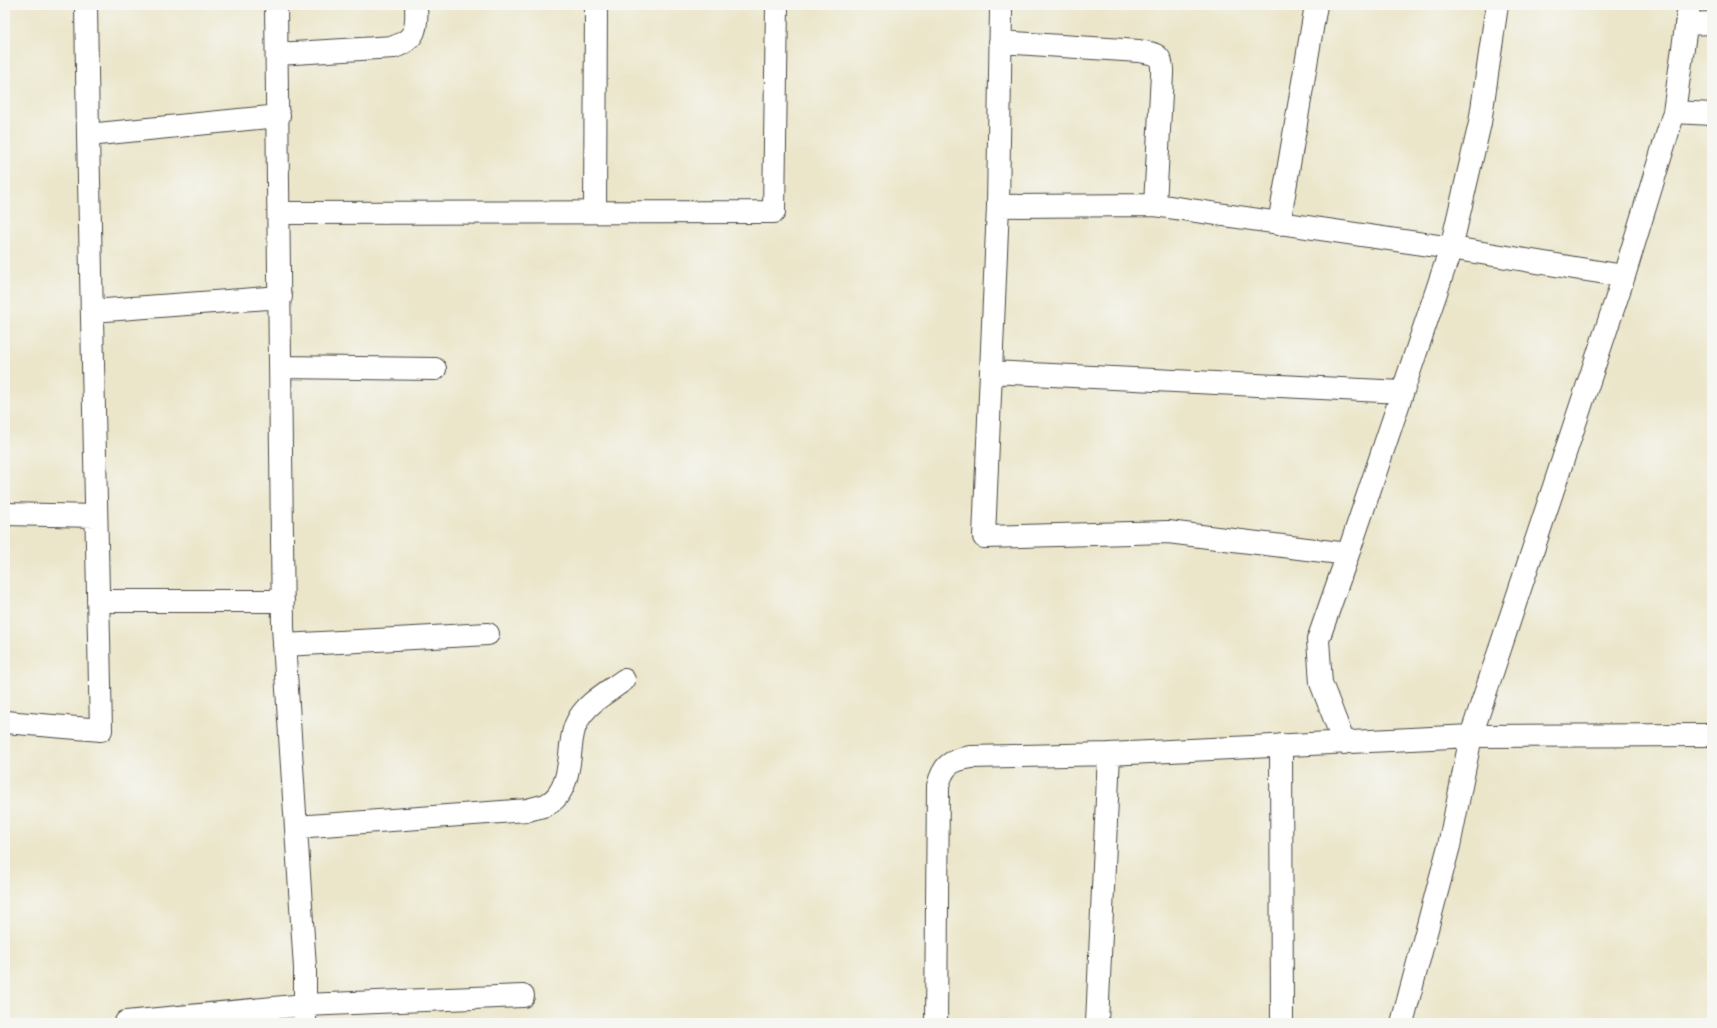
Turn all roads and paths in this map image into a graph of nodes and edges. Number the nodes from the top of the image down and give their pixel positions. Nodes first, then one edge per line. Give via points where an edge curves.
1 (86, 5) edge
2 (276, 5) edge
3 (416, 5) edge
4 (596, 5) edge
5 (777, 5) edge
6 (1316, 5) edge
7 (1497, 5) edge
8 (1001, 10) dead end
9 (1688, 14) edge
10 (1712, 23) edge
11 (1000, 42) junction
12 (278, 54) junction
13 (1674, 112) junction
14 (1712, 114) edge
15 (279, 116) junction
16 (88, 135) junction
17 (1155, 205) junction
18 (998, 206) junction
19 (595, 212) junction
20 (280, 213) junction
21 (1279, 224) junction
22 (1451, 248) junction
23 (1624, 276) junction
24 (281, 297) junction
25 (92, 311) junction
26 (281, 367) junction
27 (435, 369) dead end
28 (991, 372) junction
29 (1402, 392) junction
30 (5, 514) edge
31 (96, 516) junction
32 (1348, 554) junction
33 (98, 601) junction
34 (283, 601) junction
35 (488, 634) dead end
36 (284, 645) junction
37 (624, 680) dead end
38 (5, 722) edge
39 (1712, 735) edge
40 (1471, 736) junction
41 (1344, 742) junction
42 (1281, 745) junction
43 (1109, 754) junction
44 (296, 828) junction
45 (523, 996) dead end
46 (305, 1014) edge
47 (126, 1022) dead end
48 (936, 1023) edge
49 (1097, 1023) edge
50 (1282, 1023) edge
51 (1402, 1023) edge

1 - 16 street
2 - 12 street
3 - 12 street via 415,31 404,44 394,47
4 - 19 street
5 - 19 street via 774,212
6 - 21 street
7 - 22 street via 1480,123
8 - 11 street
9 - 10 street
9 - 13 street
11 - 17 street via 1139,51 1153,53 1160,58 1162,70
11 - 18 street
12 - 15 street
13 - 14 street
13 - 23 street
15 - 16 street
15 - 20 street
16 - 25 street
17 - 18 street
17 - 21 street
18 - 28 street
19 - 20 street
20 - 24 street
21 - 22 street
22 - 23 street
22 - 29 street
23 - 40 street
24 - 25 street
24 - 26 street
25 - 31 street
26 - 27 street
26 - 34 street
28 - 29 street
28 - 32 street via 984,537 1168,532
29 - 32 street
30 - 31 street
31 - 33 street
32 - 41 street via 1318,640 1321,684
33 - 34 street
33 - 38 street via 101,730
34 - 36 street
35 - 36 street
36 - 44 street
37 - 44 street via 587,708 576,722 563,786 556,798 546,805 528,810
39 - 40 street
40 - 41 street
40 - 51 street via 1449,846
41 - 42 street
42 - 43 street
42 - 50 street
43 - 48 street via 971,757 958,759 947,765 941,773 938,786
43 - 49 street
44 - 46 street via 305,968
45 - 46 street
46 - 47 street

